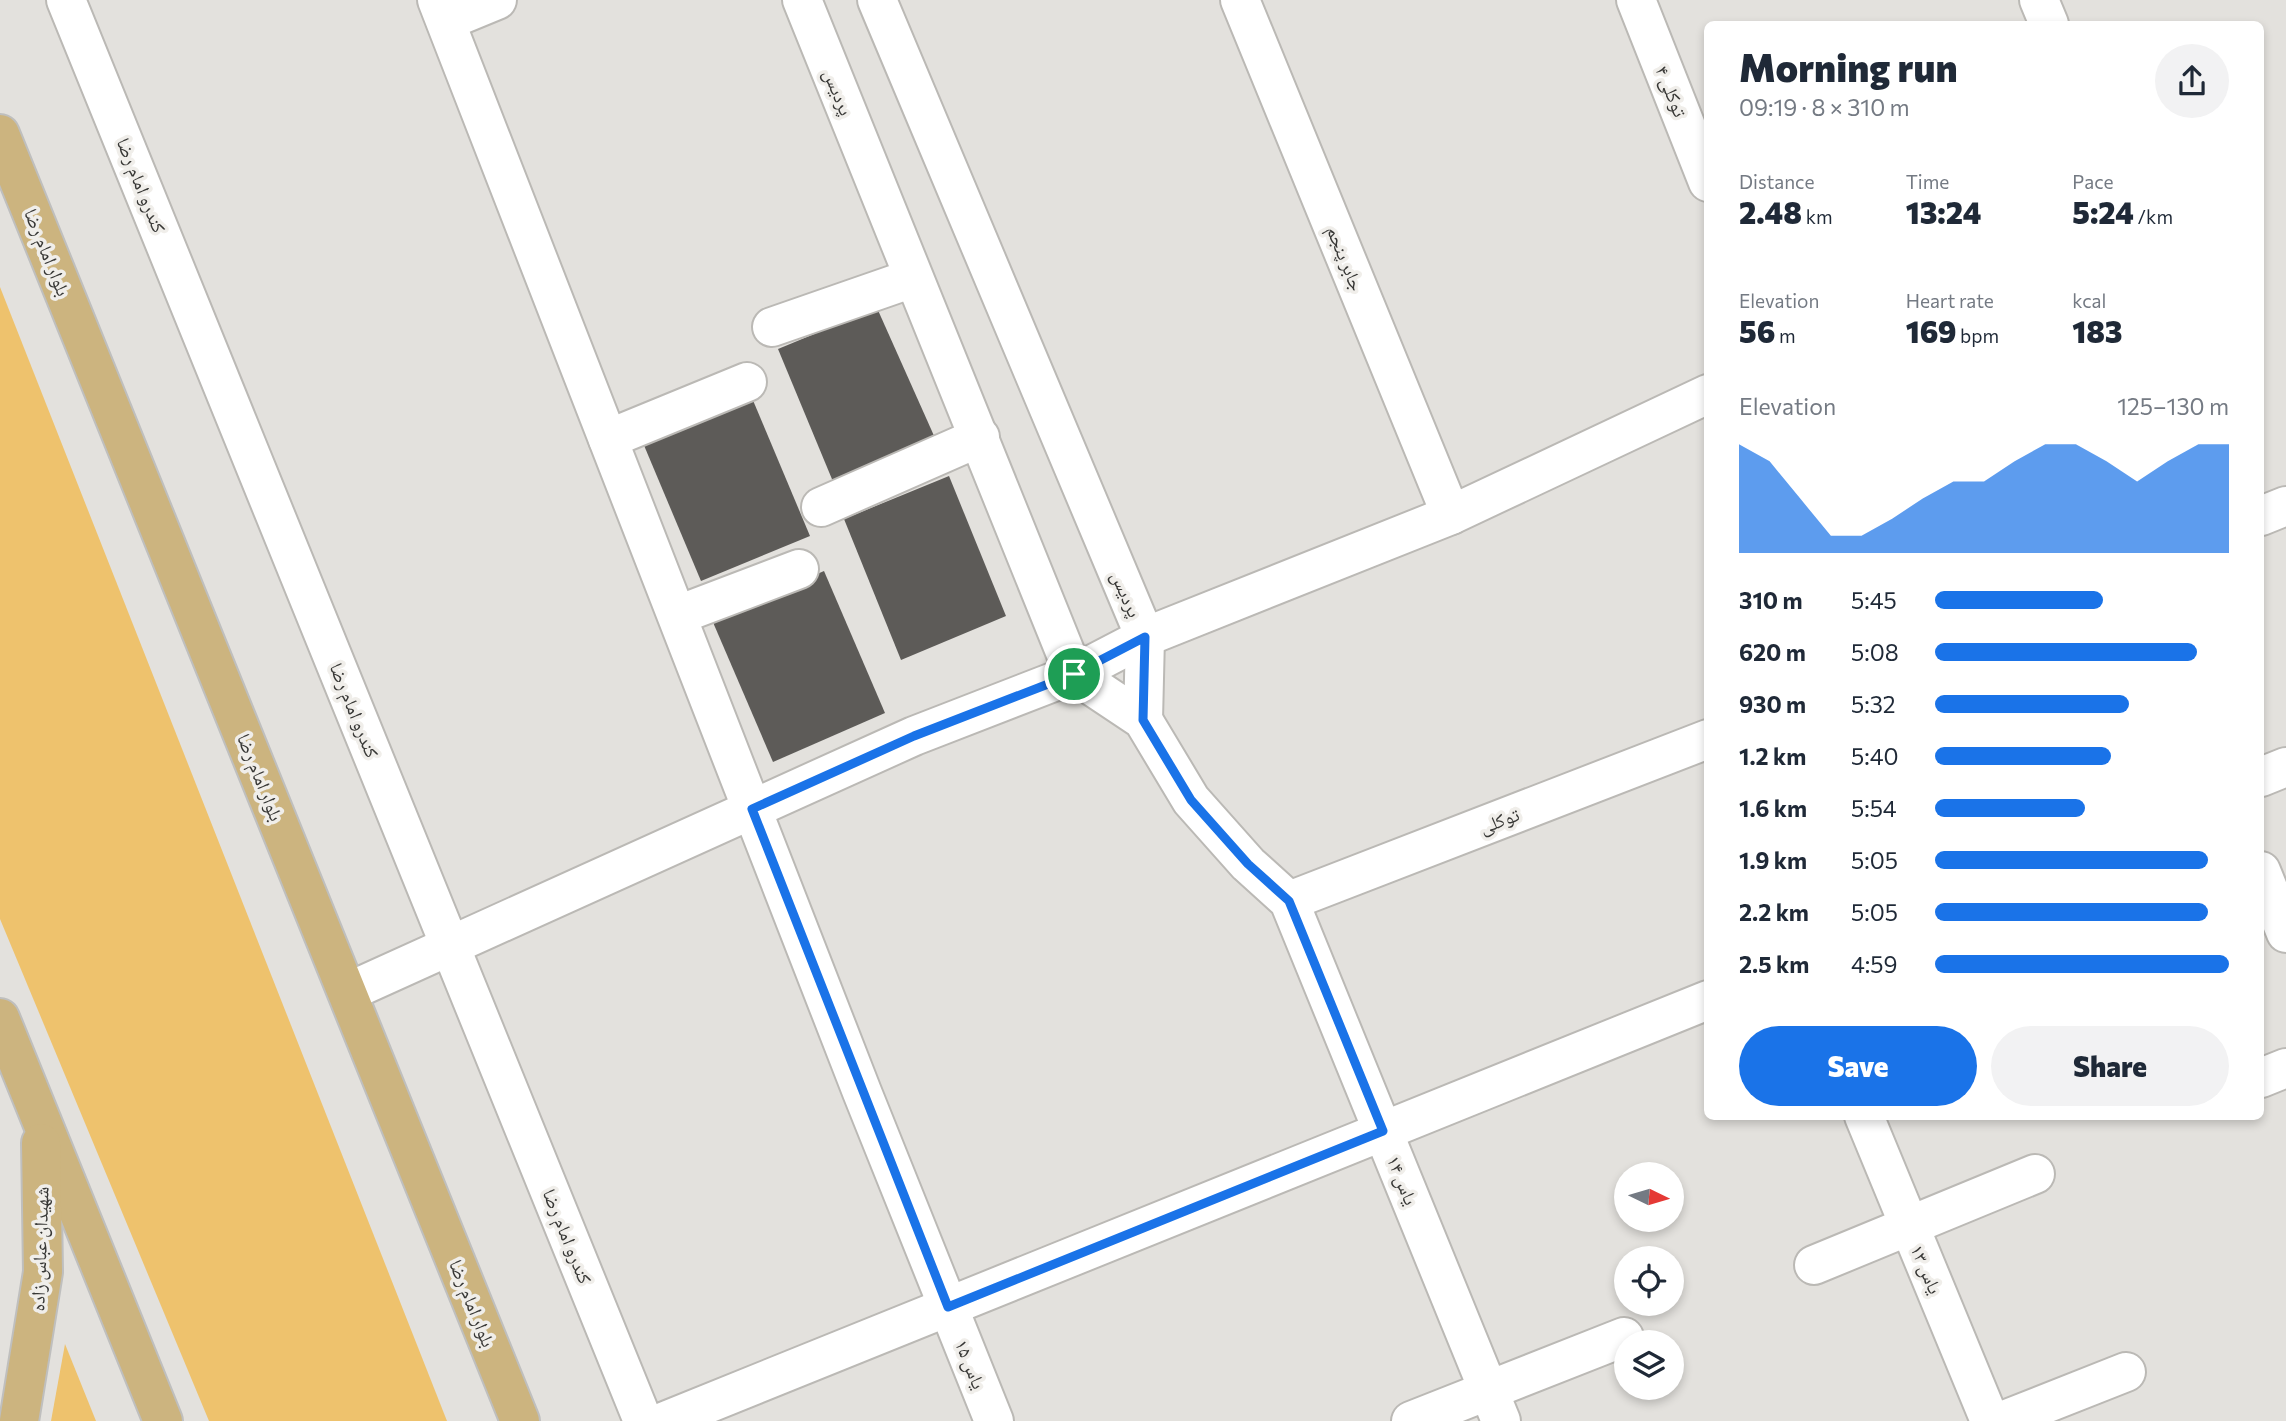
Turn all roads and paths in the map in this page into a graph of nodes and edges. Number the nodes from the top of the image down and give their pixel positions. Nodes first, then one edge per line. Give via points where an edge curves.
1 (66, 0) edge
2 (497, 0) edge
3 (802, 0) edge
4 (877, 0) edge
5 (1240, 0) edge
6 (1636, 0) edge
7 (2039, 0) edge
8 (441, 11) edge
9 (2048, 21) edge
10 (0, 134) edge
11 (1704, 173) edge
12 (913, 278) junction
13 (772, 327) dead end
14 (747, 382) dead end
15 (1704, 396) edge
16 (980, 437) junction
17 (608, 439) junction
18 (2286, 506) edge
19 (821, 508) dead end
20 (2264, 515) edge
21 (1451, 516) junction
22 (799, 569) dead end
23 (678, 615) junction
24 (1145, 637) junction
25 (1074, 674) junction
26 (1143, 720) junction
27 (1704, 742) edge
28 (2286, 767) edge
29 (2264, 776) edge
30 (752, 809) junction
31 (2264, 878) edge
32 (1289, 901) junction
33 (2286, 933) edge
34 (450, 945) junction
35 (348, 992) junction
36 (1704, 1002) edge
37 (0, 1018) edge
38 (2286, 1068) edge
39 (2264, 1077) edge
40 (40, 1117) junction
41 (1866, 1120) edge
42 (1383, 1131) junction
43 (2035, 1174) dead end
44 (1909, 1225) junction
45 (1814, 1265) dead end
46 (948, 1307) junction
47 (1614, 1342) edge
48 (2126, 1372) dead end
49 (1495, 1405) edge
50 (19, 1421) edge
51 (163, 1421) edge
52 (520, 1421) edge
53 (643, 1421) edge
54 (665, 1421) edge
55 (994, 1421) edge
56 (1411, 1421) edge
57 (1990, 1421) edge
58 (2002, 1421) edge

1 - 34 street, کندرو امام رضا
2 - 8 street
3 - 12 street, پردیس
4 - 24 street, پردیس
5 - 21 street, جابر پنجم
6 - 11 street, توکلی ۴
7 - 9 street
8 - 17 street, یاس ۱۵
10 - 35 main road, بلوار امام رضا
12 - 13 street
12 - 16 street, پردیس
14 - 17 street
15 - 21 street
16 - 19 street
16 - 25 street, پردیس
17 - 23 street, یاس ۱۵
18 - 20 street
21 - 24 street
22 - 23 street
23 - 30 street, یاس ۱۵
24 - 25 street
24 - 26 street, پردیس
25 - 26 street
25 - 30 street via 914,736
26 - 32 street via 1191,800 1248,864
27 - 32 street, توکلی
28 - 29 street
30 - 34 street
30 - 46 street, یاس ۱۵
31 - 33 street
32 - 42 street, یاس ۱۴
34 - 35 street
34 - 53 street, کندرو امام رضا
35 - 52 main road, بلوار امام رضا
36 - 42 street
37 - 40 main road
38 - 39 street
40 - 50 main road, شهیدان عباس زاده via 43,1272
40 - 51 main road
41 - 44 street, یاس ۱۳
42 - 46 street
42 - 49 street, یاس ۱۴
43 - 44 street
44 - 45 street
44 - 57 street, یاس ۱۳
46 - 54 street
46 - 55 street, یاس ۱۵
47 - 49 street
48 - 58 street
49 - 56 street

